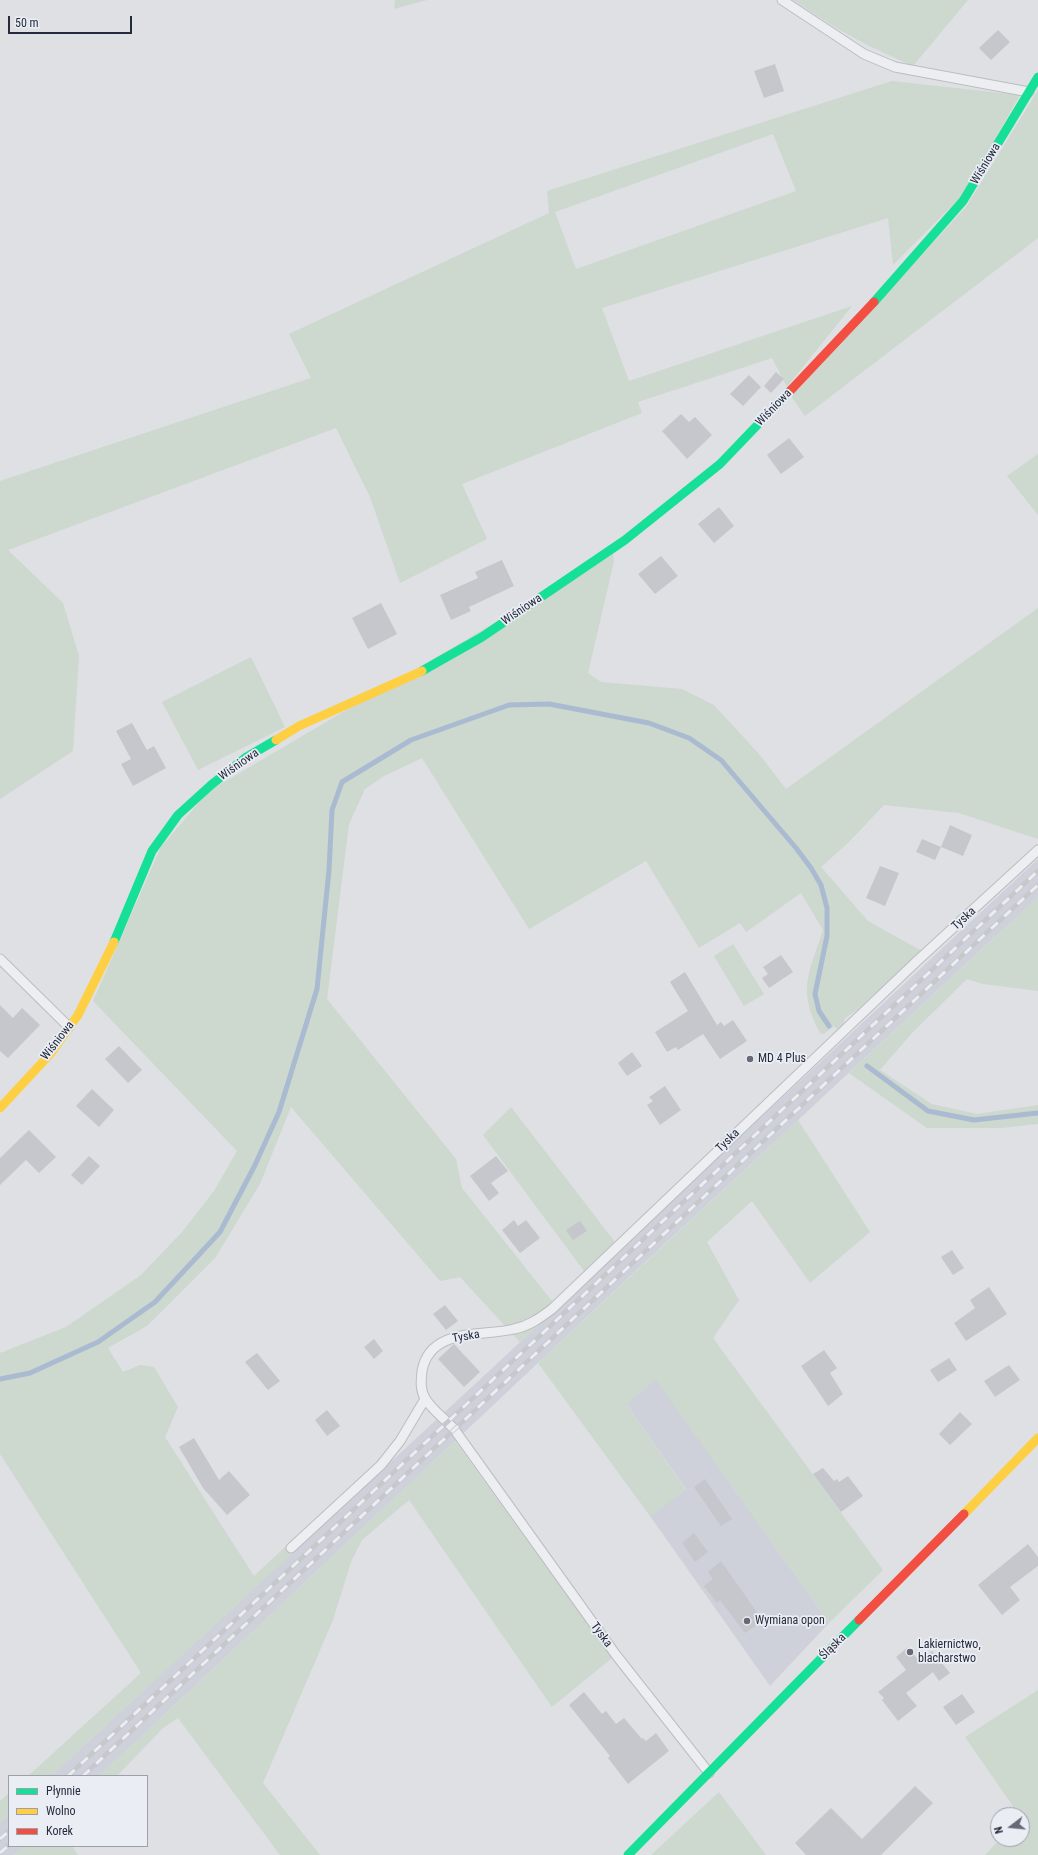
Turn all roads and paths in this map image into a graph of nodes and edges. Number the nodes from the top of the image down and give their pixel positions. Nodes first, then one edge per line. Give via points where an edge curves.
1 (782, 0) edge
2 (1038, 77) edge
3 (1029, 92) junction
4 (1038, 850) edge
5 (0, 959) edge
6 (69, 1027) junction
7 (0, 1108) edge
8 (425, 1399) junction
9 (1038, 1438) edge
10 (291, 1548) dead end
11 (709, 1773) junction
12 (628, 1855) edge

1 - 3 lane via 864,54 895,68
2 - 3 street, Wiśniowa
3 - 6 street, Wiśniowa via 963,201 865,312 720,464 625,540 482,637 417,674 299,726 245,758 178,815 152,851 107,958 78,1015
4 - 8 lane, Tyska via 917,961 552,1309 534,1323 516,1329 456,1337 434,1348 423,1367 421,1381
5 - 6 lane
6 - 7 street, Wiśniowa via 50,1053
8 - 10 lane via 381,1465
8 - 11 lane, Tyska via 454,1429 616,1655
9 - 11 street, Śląska
11 - 12 street, Śląska

